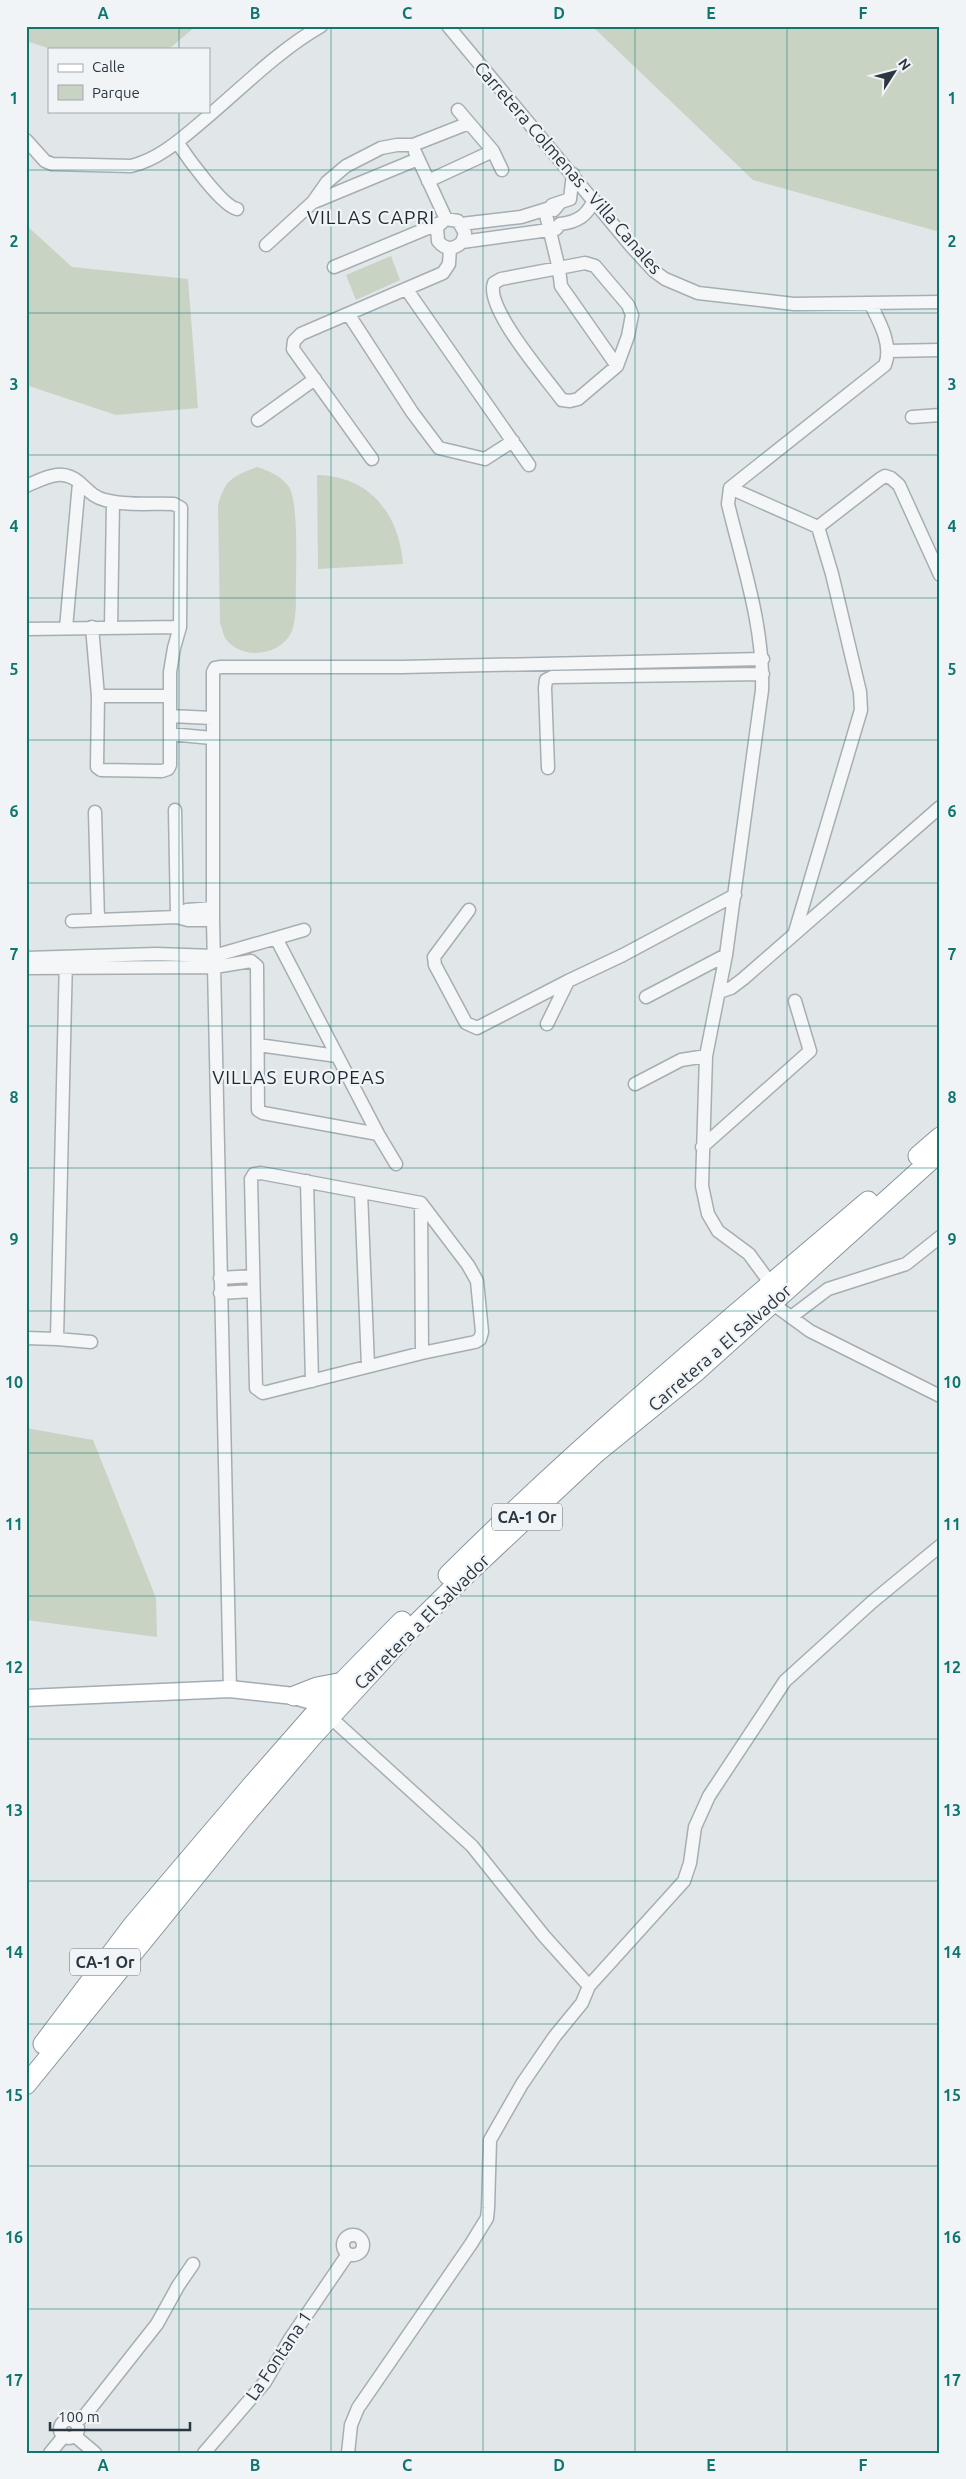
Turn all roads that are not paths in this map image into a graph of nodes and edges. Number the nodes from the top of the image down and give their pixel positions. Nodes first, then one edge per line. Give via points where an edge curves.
1 (321, 26) edge
2 (448, 26) edge
3 (458, 110) dead end
4 (469, 123) junction
5 (26, 140) edge
6 (177, 142) junction
7 (412, 145) junction
8 (493, 151) junction
9 (418, 159) junction
10 (502, 170) dead end
11 (573, 174) junction
12 (428, 181) junction
13 (592, 198) junction
14 (312, 202) junction
15 (558, 205) junction
16 (237, 209) dead end
17 (443, 221) junction
18 (461, 224) junction
19 (567, 224) junction
20 (615, 225) junction
21 (462, 242) junction
22 (266, 245) dead end
23 (450, 248) junction
24 (334, 267) dead end
25 (559, 269) junction
26 (408, 290) junction
27 (940, 302) edge
28 (870, 303) junction
29 (349, 314) junction
30 (940, 350) edge
31 (888, 351) junction
32 (617, 366) junction
33 (315, 379) junction
34 (940, 415) edge
35 (912, 417) dead end
36 (258, 420) dead end
37 (513, 442) junction
38 (372, 459) dead end
39 (529, 465) dead end
40 (80, 483) junction
41 (26, 486) edge
42 (730, 488) junction
43 (113, 502) junction
44 (818, 527) junction
45 (940, 575) edge
46 (111, 627) junction
47 (180, 627) junction
48 (66, 628) junction
49 (92, 628) junction
50 (26, 629) edge
51 (763, 659) junction
52 (763, 674) junction
53 (98, 696) junction
54 (169, 696) junction
55 (170, 716) junction
56 (212, 718) junction
57 (170, 734) junction
58 (212, 738) junction
59 (548, 768) dead end
60 (940, 807) edge
61 (175, 810) dead end
62 (95, 812) dead end
63 (735, 895) junction
64 (470, 910) dead end
65 (214, 914) junction
66 (177, 917) junction
67 (98, 920) junction
68 (72, 921) dead end
69 (304, 930) dead end
70 (795, 932) junction
71 (276, 938) junction
72 (242, 950) junction
73 (726, 955) junction
74 (26, 958) edge
75 (215, 962) junction
76 (244, 963) junction
77 (66, 964) junction
78 (26, 968) edge
79 (568, 980) junction
80 (719, 992) junction
81 (646, 997) dead end
82 (795, 1001) dead end
83 (547, 1024) dead end
84 (258, 1045) junction
85 (337, 1056) junction
86 (706, 1056) junction
87 (635, 1084) dead end
88 (378, 1134) junction
89 (940, 1136) edge
90 (702, 1147) junction
91 (940, 1152) edge
92 (396, 1164) dead end
93 (307, 1180) junction
94 (361, 1192) junction
95 (421, 1203) junction
96 (940, 1237) edge
97 (253, 1276) junction
98 (220, 1278) junction
99 (771, 1284) junction
100 (253, 1291) junction
101 (220, 1293) junction
102 (773, 1304) junction
103 (741, 1308) junction
104 (791, 1317) junction
105 (26, 1338) edge
106 (57, 1339) junction
107 (91, 1342) dead end
108 (422, 1353) junction
109 (368, 1366) junction
110 (692, 1376) junction
111 (312, 1381) junction
112 (940, 1396) edge
113 (939, 1547) edge
114 (343, 1682) junction
115 (230, 1689) junction
116 (297, 1697) junction
117 (26, 1698) edge
118 (322, 1712) junction
119 (186, 1862) junction
120 (157, 1926) junction
121 (589, 1986) junction
122 (26, 2064) edge
123 (26, 2085) edge
124 (348, 2254) dead end
125 (193, 2264) dead end
126 (70, 2436) junction
127 (50, 2453) edge
128 (95, 2453) edge
129 (204, 2453) edge
130 (348, 2453) edge

1 - 6 street via 292,45
2 - 11 street, Carretera Colmenas - Villa Canales
3 - 4 street
4 - 7 street
4 - 8 street
5 - 6 street via 45,161 52,164 131,166
6 - 16 street via 228,206
7 - 9 street
7 - 14 street via 381,148 346,166
8 - 10 street
8 - 12 street
9 - 12 street
9 - 14 street
11 - 13 street, Carretera Colmenas - Villa Canales
11 - 15 street
12 - 17 street
13 - 15 street
13 - 19 street
13 - 20 street, Carretera Colmenas - Villa Canales
14 - 22 street
15 - 18 street via 521,217
15 - 19 street
15 - 19 street
17 - 18 street via 453,219
17 - 23 street via 436,237 441,245
17 - 24 street
18 - 21 street via 465,233
19 - 20 street
19 - 21 street
19 - 25 street
20 - 28 street, Carretera Colmenas - Villa Canales via 660,276 698,293 794,304
21 - 23 street
23 - 26 street via 447,269
25 - 32 street via 561,286
25 - 32 street via 591,263 628,306 632,315
25 - 32 street via 494,283 491,290 506,325 562,400 578,399
26 - 29 street
26 - 37 street
27 - 28 street, Carretera Colmenas - Villa Canales
28 - 31 street via 881,324
29 - 33 street via 302,334 294,341 293,349
29 - 37 street via 439,448 485,459
30 - 31 street
31 - 42 street via 886,365
33 - 36 street
33 - 38 street
34 - 35 street
37 - 39 street
40 - 41 street via 61,473
40 - 43 street via 91,494
40 - 48 street
42 - 44 street
42 - 51 street via 728,504 756,610
43 - 46 street
43 - 47 street via 174,504 181,508
44 - 45 street via 880,479 885,476 891,478 899,485
44 - 70 street via 860,692 861,710
46 - 47 street
46 - 49 street
47 - 54 street via 174,648
48 - 49 street
48 - 50 street
49 - 53 street
51 - 52 street
51 - 56 street via 402,667 221,667 215,668 211,676
52 - 59 street via 552,677 546,680 545,688
52 - 63 street
53 - 54 street
53 - 57 street via 97,766 100,770 168,769
54 - 55 street
55 - 56 street
55 - 57 street
56 - 58 street
57 - 58 street
58 - 65 street
60 - 70 street
61 - 66 street
62 - 67 street
63 - 73 street
63 - 79 street via 623,955
64 - 79 street via 434,957 435,965 471,1027 477,1028
65 - 66 street via 186,910
65 - 75 street
66 - 67 street
67 - 68 street
69 - 71 street
70 - 80 street via 743,979
71 - 72 street
71 - 85 street
72 - 75 street
72 - 76 street
73 - 80 street
73 - 81 street
74 - 77 street
75 - 76 street
75 - 77 street via 156,954 127,962
75 - 98 street
76 - 84 street via 251,962 257,966
77 - 78 street
77 - 106 street
79 - 83 street
80 - 86 street
82 - 90 street via 810,1051
84 - 85 street
84 - 88 street via 257,1104 260,1112
85 - 88 street
86 - 87 street via 681,1060
86 - 90 street
88 - 92 street
89 - 99 highway, Carretera a El Salvador / CA-1 Or
90 - 99 street via 702,1186 708,1214 718,1231 749,1254
91 - 102 highway, Carretera a El Salvador / CA-1 Or
93 - 94 street
93 - 97 street via 261,1172 251,1179
93 - 111 street
94 - 95 street
94 - 109 street
95 - 108 street
95 - 108 street via 477,1281 482,1332 475,1342
96 - 104 street via 906,1264 828,1289
97 - 98 street
97 - 100 street
98 - 101 street
99 - 103 highway, Carretera a El Salvador / CA-1 Or
100 - 101 street
100 - 111 street via 256,1388 263,1393
101 - 115 street
102 - 104 street
102 - 110 highway, Carretera a El Salvador / CA-1 Or
103 - 110 highway via 726,1329 681,1368
103 - 114 highway, Carretera a El Salvador / CA-1 Or via 504,1520
104 - 112 street via 810,1330
105 - 106 street
106 - 107 street
108 - 109 street
109 - 111 street
110 - 118 highway, Carretera a El Salvador / CA-1 Or via 596,1454 532,1512
113 - 121 street via 872,1602 786,1681 709,1796 695,1827 684,1880
114 - 116 highway via 317,1687
114 - 118 highway, Carretera a El Salvador / CA-1 Or
115 - 116 main road
115 - 117 main road
116 - 118 highway
118 - 119 highway, Carretera a El Salvador / CA-1 Or
118 - 120 highway, Carretera a El Salvador / CA-1 Or
118 - 121 street via 472,1846
119 - 120 highway via 149,1918
119 - 122 highway, Carretera a El Salvador / CA-1 Or via 132,1926
120 - 123 highway, Carretera a El Salvador / CA-1 Or
121 - 130 street via 582,2003 538,2060 495,2129 488,2151 487,2218 358,2408 351,2425
124 - 129 street, La Fontana 1 via 265,2382
125 - 126 street via 157,2324 86,2414 76,2422 67,2420 62,2423 60,2429
126 - 127 street
126 - 128 street

